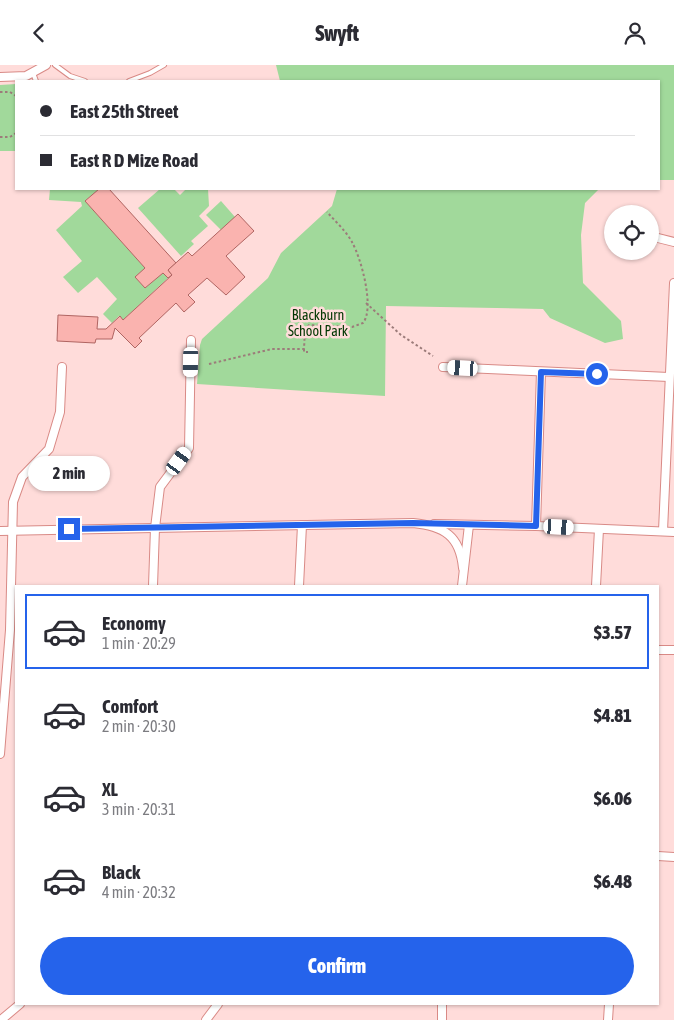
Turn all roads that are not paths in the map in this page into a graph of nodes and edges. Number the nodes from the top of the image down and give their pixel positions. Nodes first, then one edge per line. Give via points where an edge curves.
1 (46, 65) edge
2 (55, 65) edge
3 (164, 65) edge
4 (33, 73) junction
5 (0, 77) edge
6 (36, 80) edge
7 (82, 80) edge
8 (137, 80) edge
9 (659, 238) edge
10 (674, 242) edge
11 (674, 283) edge
12 (191, 340) dead end
13 (62, 367) dead end
14 (443, 367) dead end
15 (541, 372) junction
16 (669, 377) junction
17 (302, 525) junction
18 (429, 525) junction
19 (469, 525) junction
20 (536, 526) junction
21 (155, 528) junction
22 (599, 529) junction
23 (13, 530) junction
24 (0, 531) edge
25 (663, 531) junction
26 (674, 532) edge
27 (463, 568) junction
28 (153, 585) edge
29 (299, 585) edge
30 (462, 585) edge
31 (596, 585) edge
32 (659, 650) edge
33 (674, 650) edge
34 (4, 671) edge
35 (0, 754) edge
36 (659, 856) edge
37 (674, 857) edge
38 (19, 1005) edge
39 (217, 1005) edge
40 (442, 1005) edge
41 (608, 1005) edge
42 (1, 1020) edge
43 (206, 1020) edge
44 (442, 1020) edge
45 (608, 1020) edge

1 - 4 street
2 - 7 lane
3 - 8 lane
4 - 5 street
4 - 6 lane
9 - 10 street
11 - 16 street
12 - 21 street via 189,448 160,487
13 - 23 street via 60,412 49,449 22,477 13,502
14 - 15 street
15 - 16 street
15 - 20 street
16 - 25 street
17 - 18 street
17 - 21 street
17 - 29 street
18 - 19 street
18 - 27 street via 442,530 458,545
19 - 20 street
19 - 27 street
20 - 22 street
21 - 23 street
21 - 28 street
22 - 25 street
22 - 31 street
23 - 24 street
23 - 34 street
25 - 26 street
27 - 30 street
32 - 33 street
34 - 35 street
36 - 37 street
38 - 42 street
39 - 43 street
40 - 44 street
41 - 45 street

